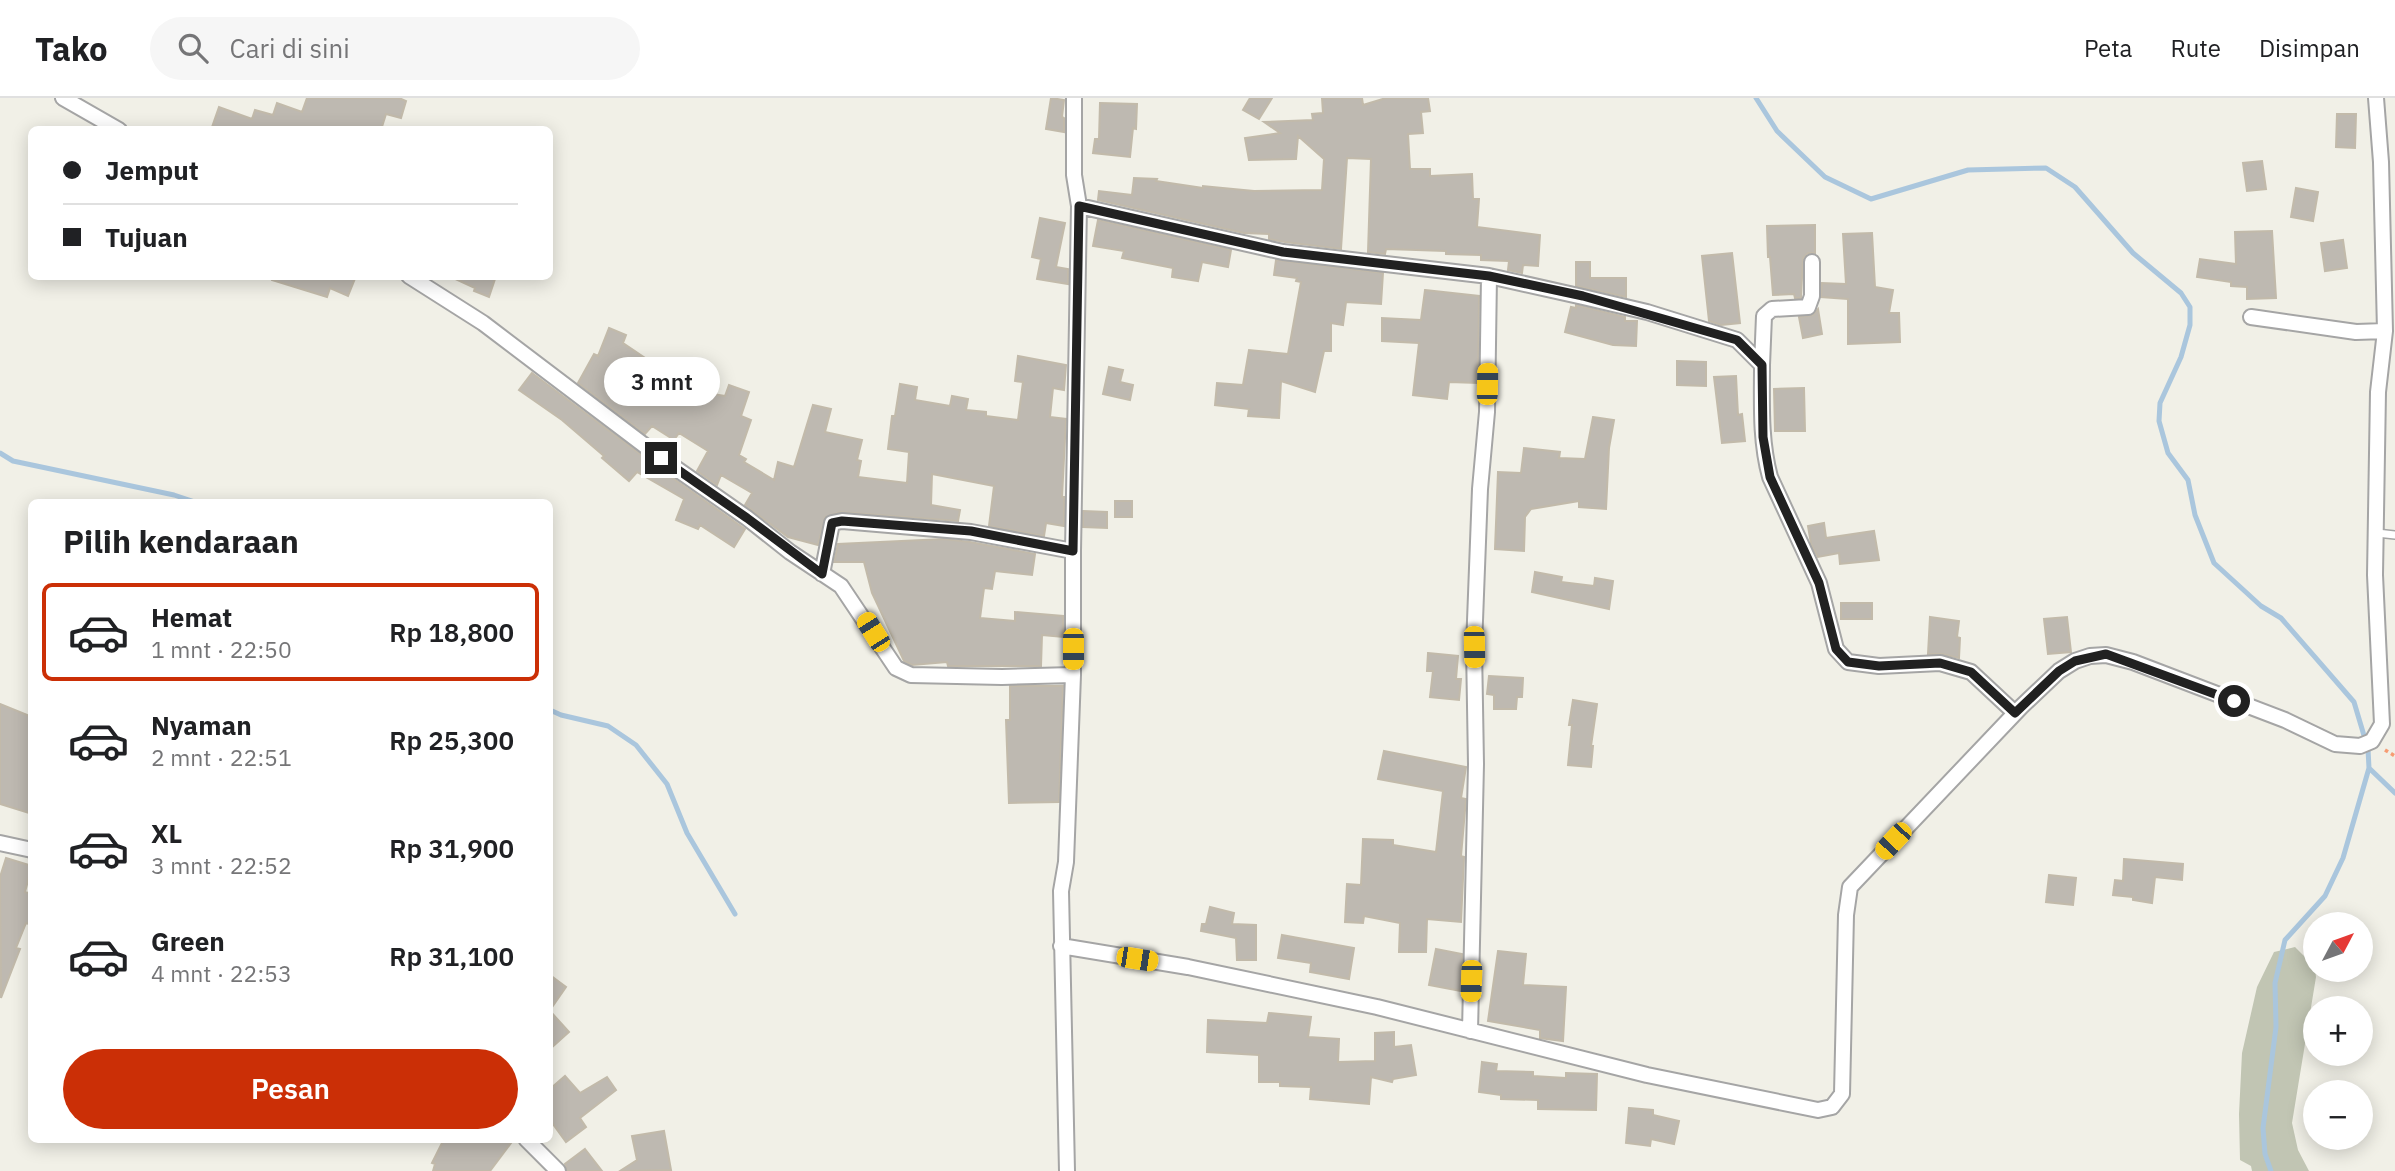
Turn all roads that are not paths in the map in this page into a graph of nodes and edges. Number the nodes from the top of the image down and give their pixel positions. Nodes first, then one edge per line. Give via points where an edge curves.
1 (63, 98) edge
2 (1074, 98) edge
3 (2376, 98) edge
4 (112, 126) edge
5 (1079, 206) junction
6 (1812, 262) dead end
7 (1489, 276) junction
8 (415, 280) edge
9 (2252, 317) dead end
10 (2385, 331) junction
11 (1762, 365) junction
12 (2377, 533) junction
13 (2395, 535) edge
14 (1073, 551) junction
15 (822, 574) junction
16 (1073, 675) junction
17 (2015, 713) junction
18 (0, 843) edge
19 (28, 849) edge
20 (1061, 946) junction
21 (1469, 1031) junction
22 (530, 1143) edge
23 (558, 1171) edge
24 (1068, 1171) edge

1 - 4 street
2 - 5 street via 1074,174
3 - 10 street
5 - 7 street via 1283,252
5 - 14 street
6 - 11 street via 1808,307 1772,309 1764,316
7 - 11 street via 1634,309 1737,340
7 - 21 street via 1474,647 1476,764
8 - 15 street via 483,323
9 - 10 street via 2356,332
10 - 12 street via 2378,392
11 - 17 street via 1765,460 1819,583 1836,649 1848,662 1879,666 1940,663 1971,672
12 - 13 lane
12 - 17 street via 2382,724 2372,741 2360,746 2335,744 2285,720 2106,654 2075,661 2059,671
14 - 15 street via 971,531 842,521 832,523
14 - 16 street
15 - 16 street via 841,586 896,668 911,675
16 - 20 street
17 - 21 street via 1850,887 1842,1094 1832,1107 1818,1110 1686,1083
18 - 19 street
20 - 21 street via 1188,967
20 - 24 street
22 - 23 street

